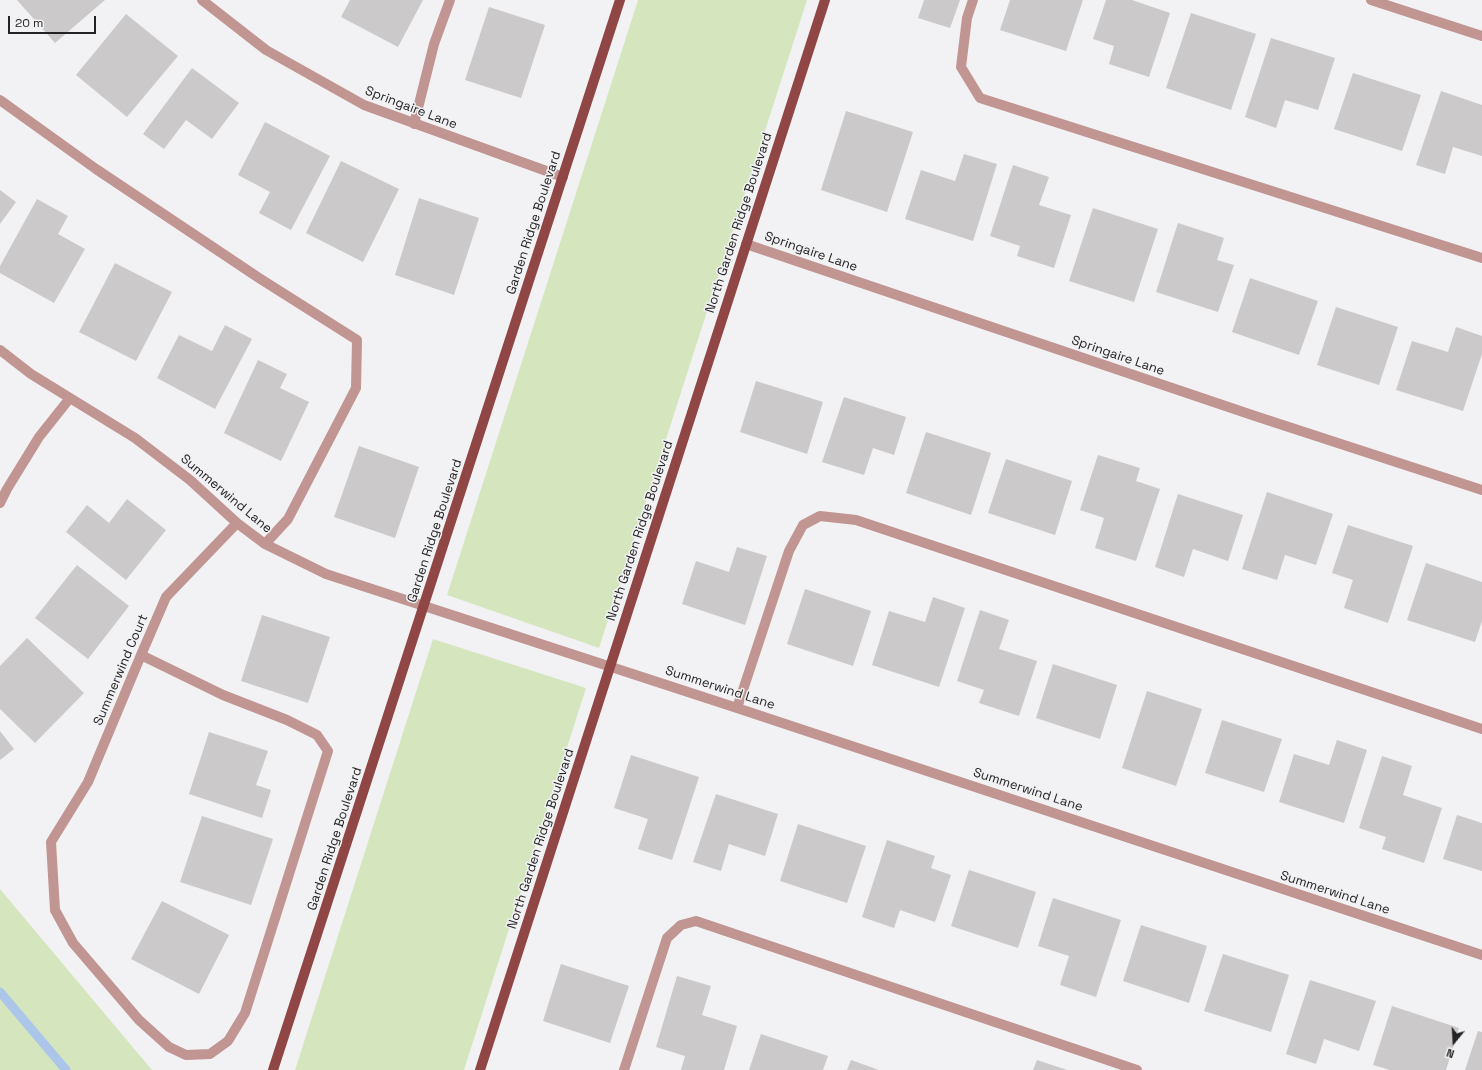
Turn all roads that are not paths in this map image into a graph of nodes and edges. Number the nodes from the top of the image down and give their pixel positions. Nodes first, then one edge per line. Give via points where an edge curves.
1 (202, 0) edge
2 (450, 0) edge
3 (620, 0) edge
4 (825, 0) edge
5 (973, 0) edge
6 (1370, 0) edge
7 (1482, 36) edge
8 (0, 100) edge
9 (414, 124) junction
10 (563, 177) junction
11 (746, 244) junction
12 (1482, 258) edge
13 (0, 350) edge
14 (70, 398) junction
15 (1482, 490) edge
16 (0, 503) edge
17 (237, 523) junction
18 (265, 544) junction
19 (424, 606) junction
20 (141, 656) junction
21 (610, 666) junction
22 (737, 708) junction
23 (1482, 729) edge
24 (1482, 955) edge
25 (273, 1070) edge
26 (480, 1070) edge
27 (624, 1070) edge
28 (1137, 1070) edge

1 - 9 street, Springaire Lane via 266,50 364,106
2 - 9 street via 434,44
3 - 10 main road, Garden Ridge Boulevard
4 - 11 main road, North Garden Ridge Boulevard
5 - 12 street via 961,67 980,98
6 - 7 street
8 - 18 street via 96,169 357,340 356,388 288,519
9 - 10 street, Springaire Lane
10 - 19 main road, Garden Ridge Boulevard
11 - 15 street, Springaire Lane
11 - 21 main road, North Garden Ridge Boulevard
13 - 14 street, Summerwind Lane via 31,374
14 - 16 street via 39,437
14 - 17 street, Summerwind Lane via 135,438 190,480
17 - 18 street, Summerwind Lane
17 - 20 street, Summerwind Court via 166,597
18 - 19 street, Summerwind Lane via 326,574
19 - 21 street, Summerwind Lane
19 - 25 main road, Garden Ridge Boulevard
20 - 20 street, Summerwind Court via 88,782 51,842 55,910 73,943 139,1020 169,1047 186,1054 210,1054 228,1041 245,1013 328,751 317,735
21 - 22 street, Summerwind Lane
21 - 26 main road, North Garden Ridge Boulevard
22 - 23 street via 789,551 803,525 820,516 856,520
22 - 24 street, Summerwind Lane
27 - 28 street via 667,938 680,925 696,921

